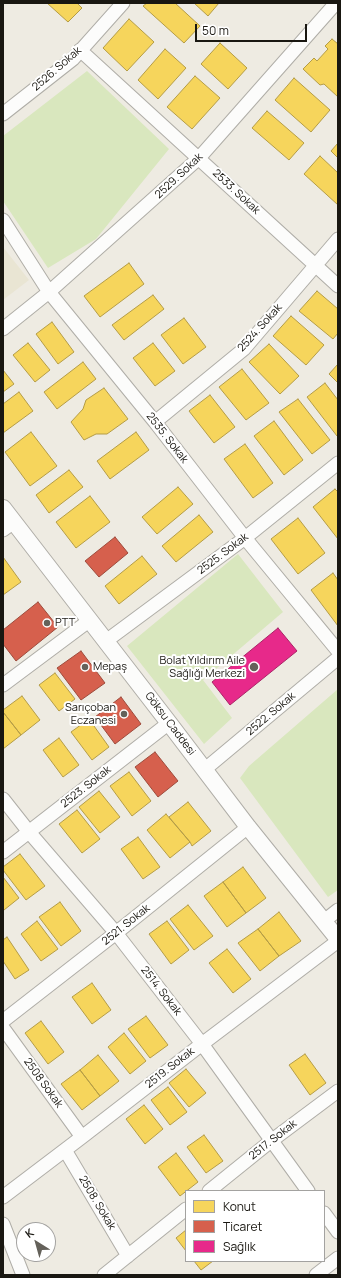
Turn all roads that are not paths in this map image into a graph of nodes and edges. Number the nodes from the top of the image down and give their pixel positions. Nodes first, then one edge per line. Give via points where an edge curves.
1 (123, 3) edge
2 (336, 3) edge
3 (80, 50) junction
4 (3, 114) edge
5 (199, 158) junction
6 (3, 220) edge
7 (338, 239) edge
8 (315, 265) junction
9 (338, 286) edge
10 (49, 292) junction
11 (3, 329) edge
12 (155, 422) junction
13 (338, 462) edge
14 (3, 508) edge
15 (8, 526) edge
16 (244, 538) junction
17 (90, 620) junction
18 (106, 641) junction
19 (338, 651) edge
20 (338, 658) edge
21 (3, 685) edge
22 (169, 723) junction
23 (204, 770) junction
24 (3, 799) edge
25 (248, 827) junction
26 (29, 832) junction
27 (3, 852) edge
28 (338, 910) edge
29 (324, 921) junction
30 (116, 933) junction
31 (338, 940) edge
32 (3, 1021) edge
33 (3, 1028) edge
34 (202, 1044) junction
35 (338, 1091) edge
36 (82, 1138) junction
37 (271, 1141) junction
38 (65, 1150) junction
39 (210, 1190) edge
40 (307, 1190) edge
41 (3, 1197) edge
42 (185, 1210) edge
43 (325, 1214) edge
44 (3, 1224) edge
45 (338, 1232) edge
46 (8, 1249) edge
47 (128, 1256) junction
48 (338, 1258) edge
49 (110, 1273) edge
50 (23, 1275) edge
51 (316, 1275) edge

1 - 3 street, 2526. Sokak
2 - 5 street, 2529. Sokak
3 - 4 street, 2526. Sokak
3 - 5 street, 2533. Sokak
5 - 8 street, 2533. Sokak
5 - 10 street, 2529. Sokak
6 - 10 street, 2535. Sokak
7 - 8 street, 2524. Sokak
8 - 9 street, 2533. Sokak
8 - 12 street, 2524. Sokak via 244,348
10 - 11 street, 2529. Sokak
10 - 12 street, 2535. Sokak
12 - 16 street, 2535. Sokak
13 - 16 street, 2525. Sokak
14 - 15 street, Göksu Caddesi
15 - 17 street, Göksu Caddesi
16 - 18 street, 2525. Sokak
16 - 19 street, 2535. Sokak
17 - 18 street, Göksu Caddesi
17 - 21 street
18 - 22 street, Göksu Caddesi
20 - 23 street, 2522. Sokak
22 - 23 street, Göksu Caddesi
22 - 26 street, 2523. Sokak
23 - 25 street, Göksu Caddesi
24 - 26 street, 2514. Sokak
25 - 29 street, Göksu Caddesi
25 - 30 street, 2521. Sokak
26 - 27 street, 2523. Sokak
26 - 30 street, 2514. Sokak
28 - 29 street
29 - 31 street, Göksu Caddesi
30 - 32 street, 2521. Sokak
30 - 34 street, 2514. Sokak
31 - 34 street, 2519. Sokak
33 - 36 street, 2508 Sokak
34 - 36 street, 2519. Sokak
34 - 37 street, 2514. Sokak
35 - 37 street, 2517. Sokak
36 - 38 street, 2519. Sokak
37 - 39 street, 2517. Sokak
37 - 40 street, 2514. Sokak
38 - 41 street, 2519. Sokak
38 - 47 street, 2508. Sokak
42 - 47 street
43 - 45 street
44 - 46 street
46 - 50 street
47 - 49 street
48 - 51 street

